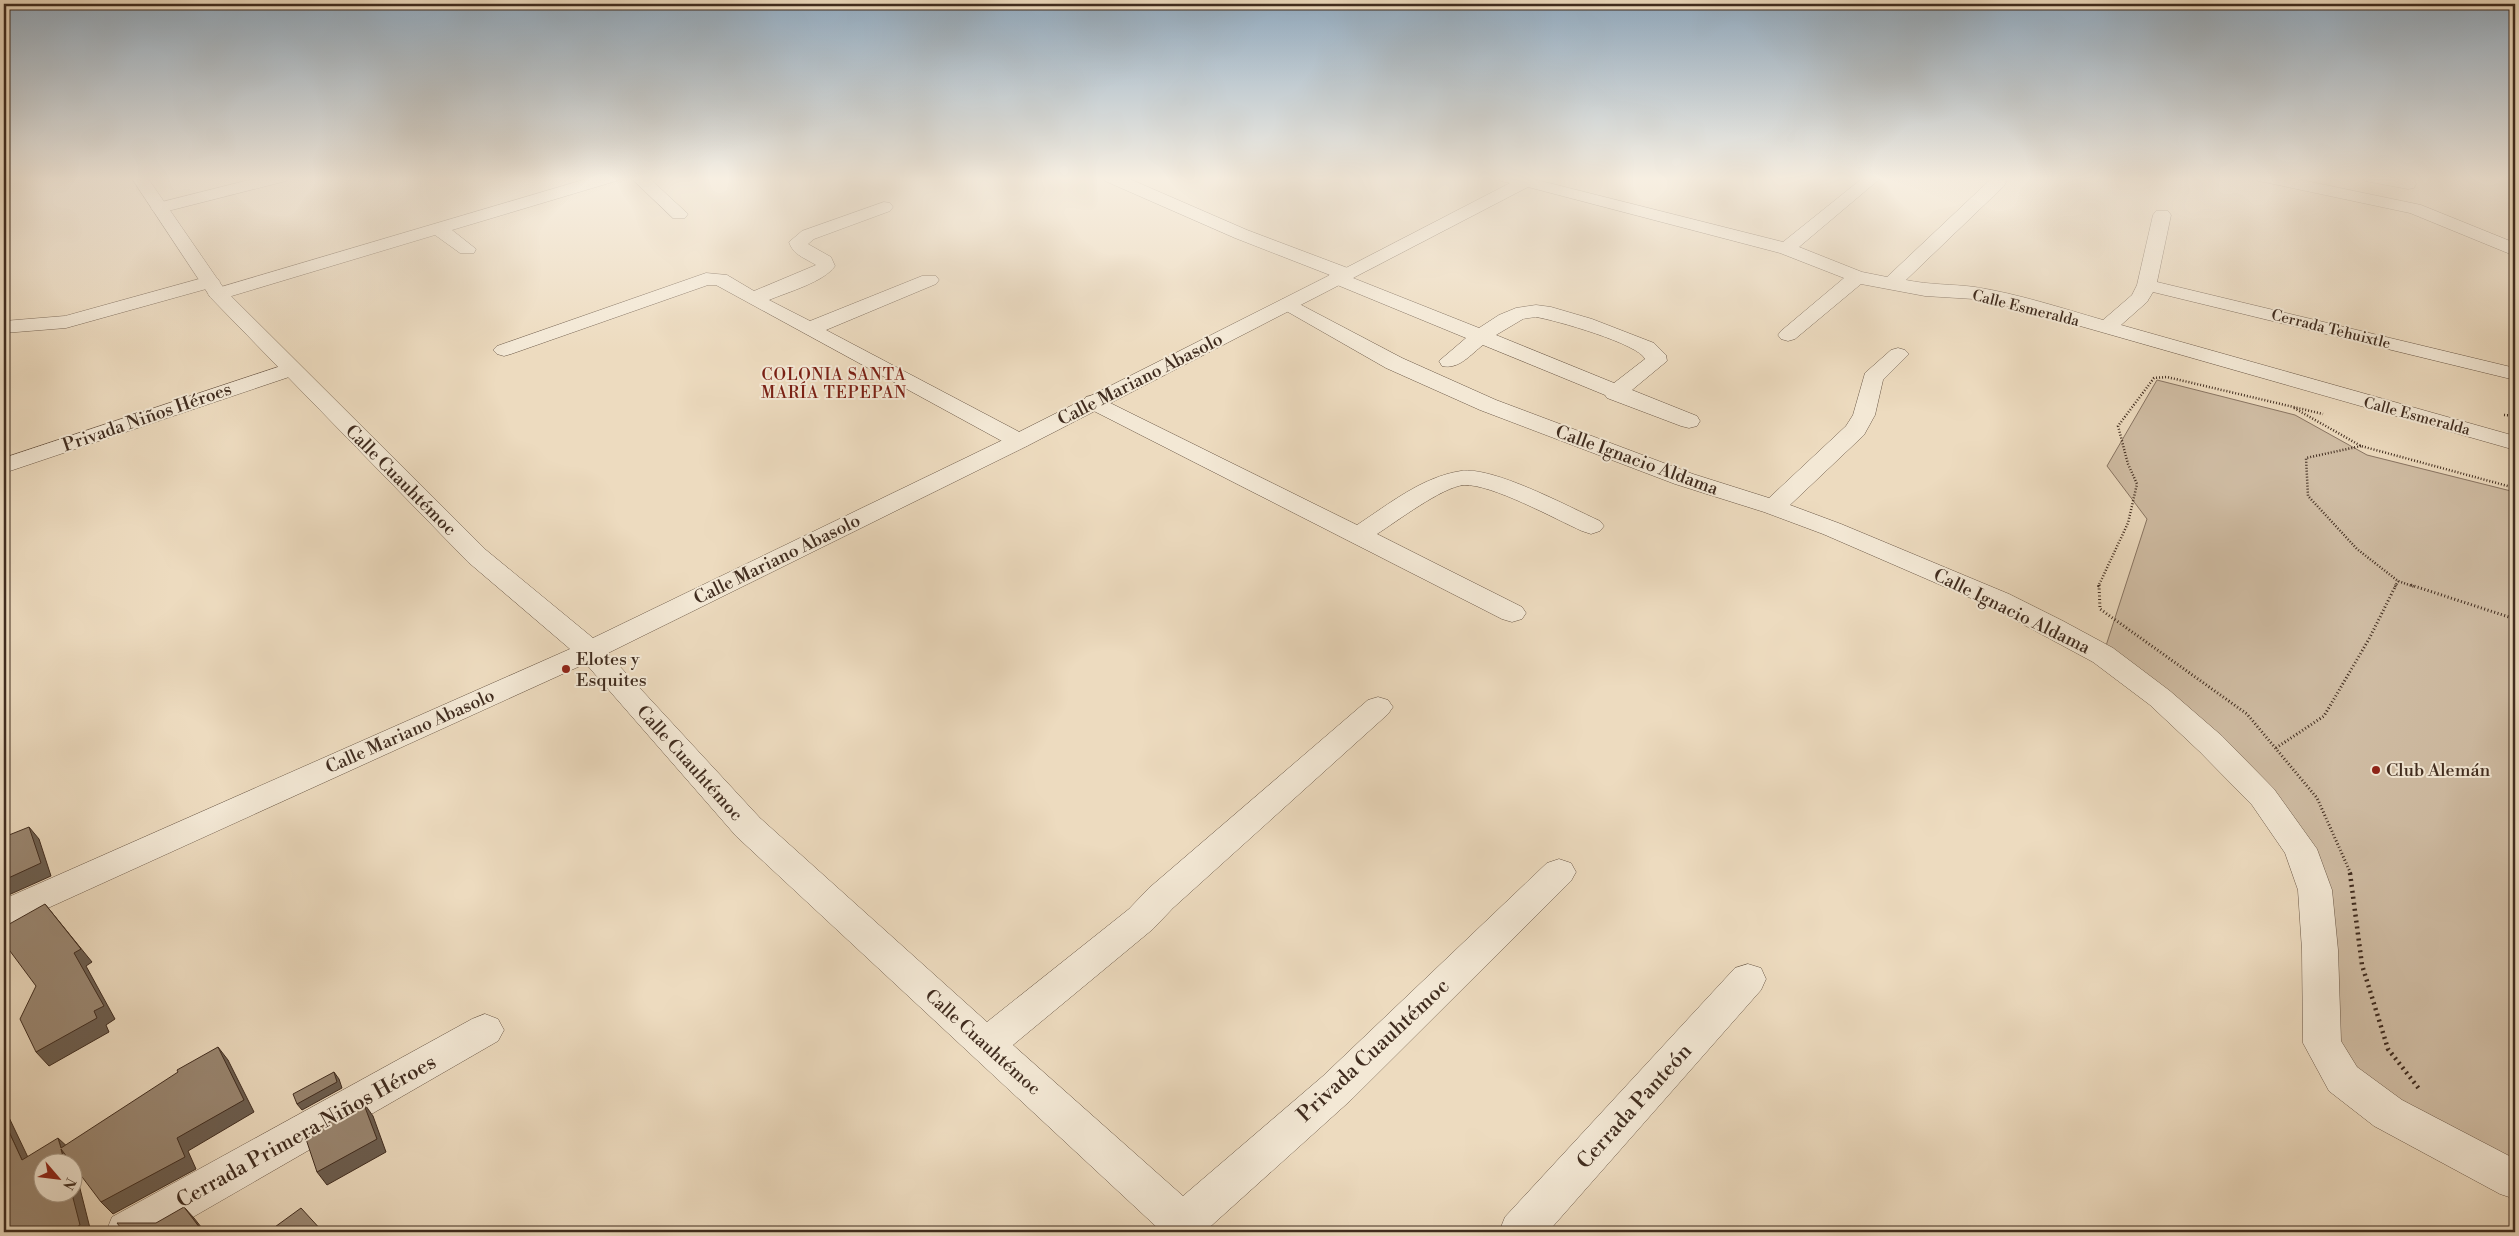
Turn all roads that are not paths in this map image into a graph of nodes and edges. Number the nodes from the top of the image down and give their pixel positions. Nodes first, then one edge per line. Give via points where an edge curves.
1 (178, 235) edge
2 (412, 235) edge
3 (447, 235) edge
4 (809, 235) edge
5 (1243, 235) edge
6 (1423, 235) edge
7 (1734, 235) edge
8 (1801, 235) edge
9 (1943, 235) edge
10 (2158, 235) edge
11 (2478, 235) edge
12 (467, 249) dead end
13 (1787, 249) junction
14 (2515, 250) edge
15 (1342, 276) junction
16 (1857, 277) junction
17 (928, 280) dead end
18 (1892, 283) junction
19 (2146, 285) junction
20 (214, 288) junction
21 (753, 299) junction
22 (1288, 304) junction
23 (4, 327) edge
24 (2106, 328) junction
25 (810, 329) junction
26 (1788, 335) dead end
27 (1480, 338) junction
28 (504, 350) dead end
29 (1898, 354) dead end
30 (1450, 361) dead end
31 (290, 369) junction
32 (2515, 374) edge
33 (1615, 393) junction
34 (1094, 402) junction
35 (1689, 421) dead end
36 (1019, 441) junction
37 (2515, 443) edge
38 (9, 457) edge
39 (1773, 507) junction
40 (1591, 526) dead end
41 (1357, 536) junction
42 (1512, 613) dead end
43 (590, 651) junction
44 (1378, 707) dead end
45 (1559, 872) dead end
46 (4, 914) edge
47 (1748, 979) dead end
48 (485, 1030) dead end
49 (986, 1045) junction
50 (2515, 1180) edge
51 (1187, 1227) edge
52 (127, 1232) edge
53 (1520, 1232) edge

1 - 20 street, Calle Cuauhtémoc
2 - 20 street
3 - 12 street
4 - 21 street via 798,242 800,248 824,261 826,266 817,273
5 - 15 street
6 - 15 street, Calle Mariano Abasolo
7 - 13 street, Calle Esmeralda
8 - 13 street
9 - 18 street
10 - 19 street
11 - 14 street
13 - 16 street, Calle Esmeralda
15 - 22 street, Calle Mariano Abasolo
15 - 27 street
16 - 18 street, Calle Esmeralda
16 - 26 street
17 - 25 street
18 - 24 street, Calle Esmeralda via 1925,290 1974,293
19 - 24 street via 2136,303
19 - 32 street, Cerrada Tehuixtle
20 - 23 street via 66,322
20 - 31 street, Calle Cuauhtémoc
21 - 25 street
21 - 28 street via 720,279 706,279
22 - 34 street, Calle Mariano Abasolo
22 - 39 street, Calle Ignacio Aldama via 1394,363 1488,405 1684,479
24 - 37 street, Calle Esmeralda
25 - 36 street
27 - 30 street
27 - 33 street
27 - 33 street via 1520,312 1534,311 1552,312 1647,347 1656,361
29 - 39 street via 1873,378 1864,415 1856,430
31 - 38 street, Privada Niños Héroes
31 - 43 street, Calle Cuauhtémoc via 477,556
33 - 35 street
34 - 36 street, Calle Mariano Abasolo
34 - 41 street
36 - 43 street, Calle Mariano Abasolo
39 - 50 street, Calle Ignacio Aldama via 1972,589 2053,627 2103,656 2160,698 2211,744 2263,797 2300,849 2315,890 2322,1043 2343,1079 2388,1113
40 - 41 street via 1488,482 1465,478 1444,483
41 - 42 street
43 - 46 street, Calle Mariano Abasolo
43 - 49 street, Calle Cuauhtémoc via 748,828
44 - 49 street via 1141,919
45 - 51 street, Privada Cuauhtémoc via 1337,1088
47 - 53 street, Cerrada Panteón
48 - 52 street, Cerrada Primera Niños Héroes
49 - 51 street, Calle Cuauhtémoc

